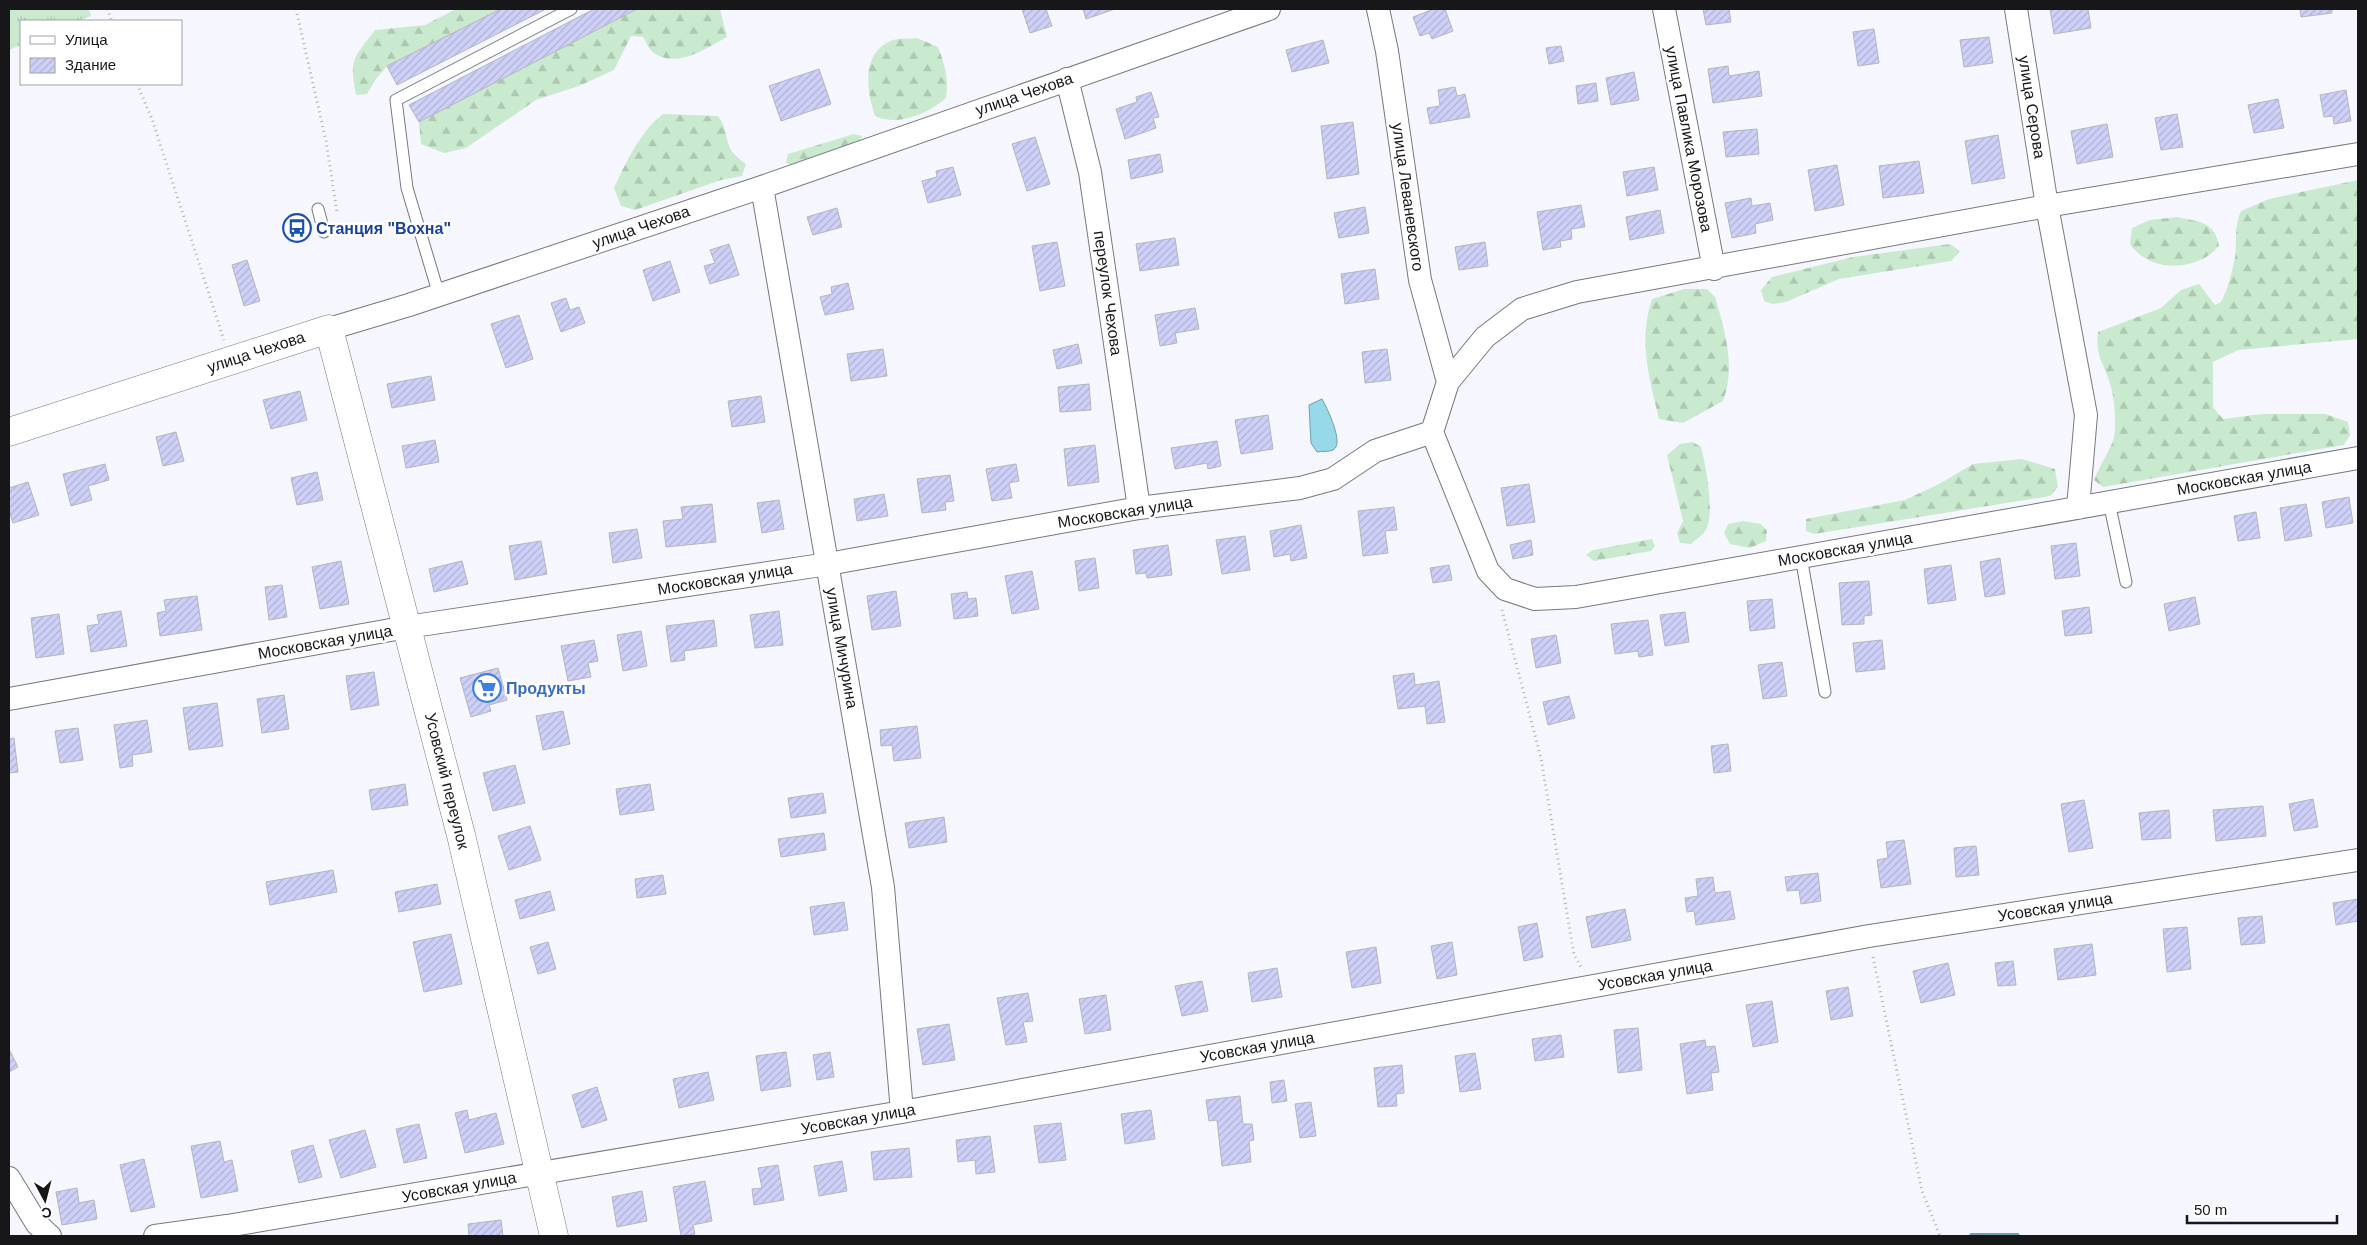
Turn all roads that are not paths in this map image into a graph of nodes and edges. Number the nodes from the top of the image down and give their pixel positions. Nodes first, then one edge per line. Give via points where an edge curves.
1 (572, 9) edge
2 (1269, 9) edge
3 (1378, 9) edge
4 (1664, 9) edge
5 (2016, 9) edge
6 (1245, 13) edge
7 (1067, 79) junction
8 (2358, 154) edge
9 (762, 187) junction
10 (2047, 206) junction
11 (318, 209) dead end
12 (323, 229) road end
13 (1714, 269) junction
14 (440, 295) junction
15 (329, 329) junction
16 (1448, 382) junction
17 (9, 432) edge
18 (1432, 432) junction
19 (2358, 458) edge
20 (2109, 502) junction
21 (1139, 508) junction
22 (2078, 508) junction
23 (1801, 557) junction
24 (828, 564) junction
25 (2126, 582) dead end
26 (407, 627) junction
27 (1825, 692) dead end
28 (9, 698) edge
29 (2358, 860) edge
30 (902, 1112) junction
31 (539, 1173) junction
32 (9, 1178) edge
33 (50, 1236) edge
34 (156, 1236) edge
35 (554, 1236) edge

1 - 14 lane via 396,100 407,188
2 - 6 street, улица Чехова
3 - 16 street, улица Леваневского via 1420,280
4 - 13 street, улица Павлика Морозова
5 - 10 street, улица Серова
6 - 7 street, улица Чехова
7 - 9 street, улица Чехова
7 - 21 street, переулок Чехова via 1090,172
8 - 10 street
9 - 14 street, улица Чехова
9 - 24 street, улица Мичурина
10 - 13 street
10 - 22 street, улица Серова via 2086,415
11 - 12 lane
13 - 16 street via 1577,292 1522,309 1485,337
14 - 15 street, улица Чехова
15 - 17 street, улица Чехова
15 - 26 street, Усовский переулок
16 - 18 street
18 - 21 street, Московская улица via 1375,451 1333,479 1300,488
18 - 23 street, Московская улица via 1488,571 1505,589 1534,600 1576,597
19 - 20 street, Московская улица
20 - 22 street, Московская улица
20 - 25 lane
21 - 24 street, Московская улица
22 - 23 street, Московская улица
23 - 27 lane
24 - 26 street, Московская улица
24 - 30 street, улица Мичурина via 882,887
26 - 28 street, Московская улица
26 - 31 street, Усовский переулок via 461,835
29 - 30 street, Усовская улица via 1869,936
30 - 31 street, Усовская улица
31 - 34 street, Усовская улица
31 - 35 street, Усовский переулок
32 - 33 street via 37,1224

